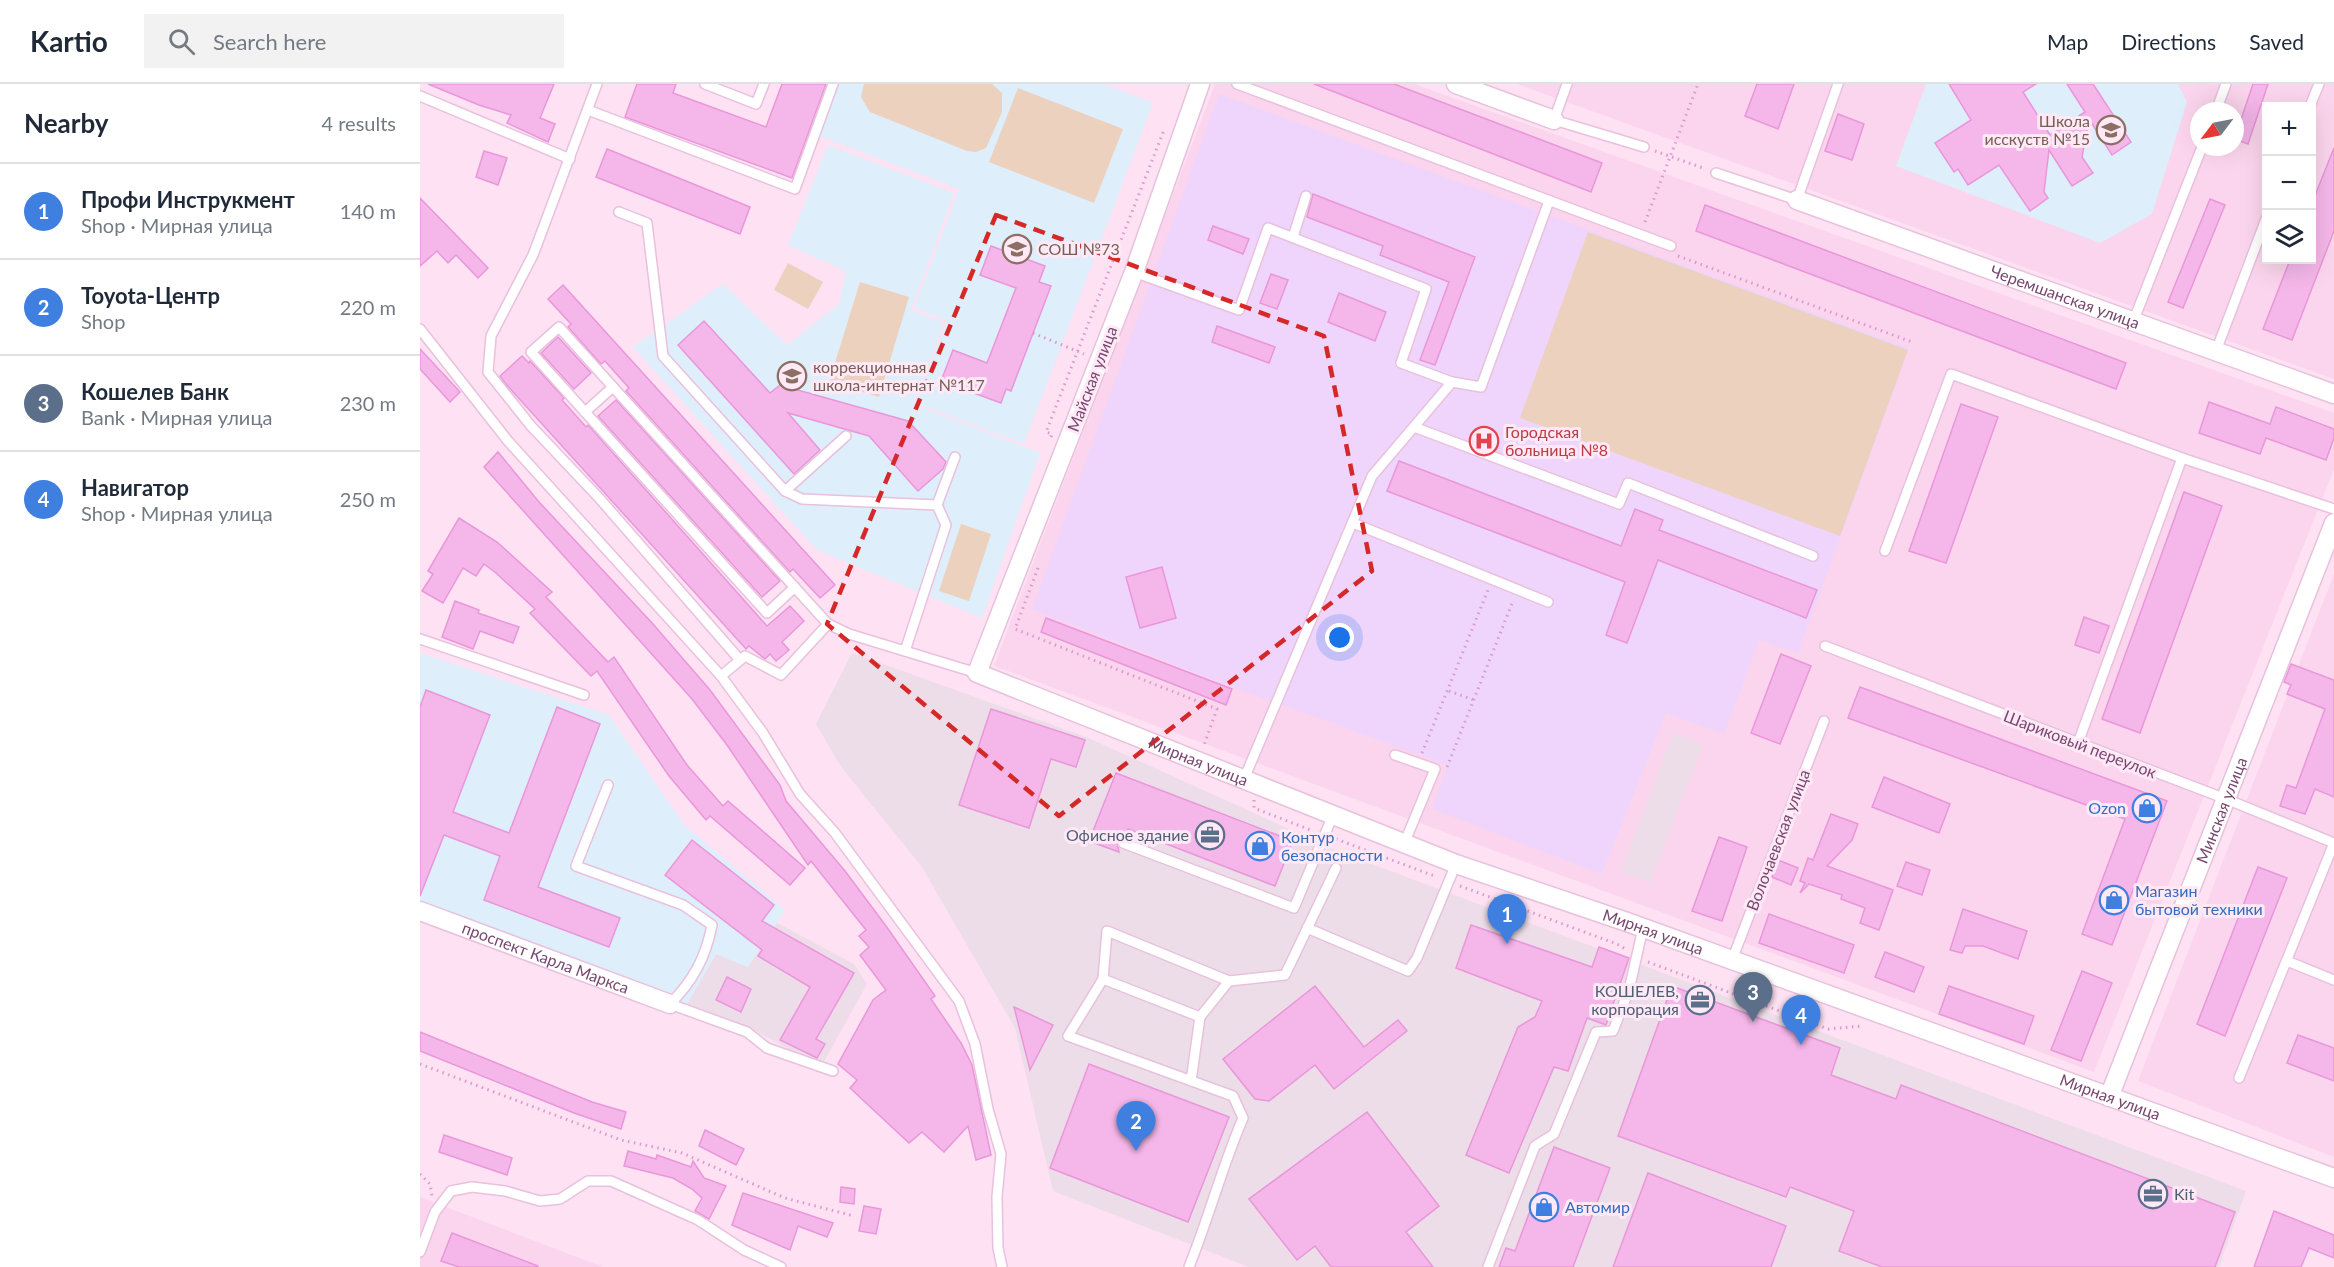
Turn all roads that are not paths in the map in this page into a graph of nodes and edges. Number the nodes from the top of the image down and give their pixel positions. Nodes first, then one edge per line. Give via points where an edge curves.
1 (586, 84) edge
2 (705, 84) edge
3 (764, 84) edge
4 (833, 84) edge
5 (1200, 84) edge
6 (1237, 84) edge
7 (1456, 84) edge
8 (1567, 84) edge
9 (1838, 84) edge
10 (2226, 84) edge
11 (2319, 84) edge
12 (597, 86) edge
13 (420, 96) edge
14 (2219, 102) edge
15 (2312, 102) edge
16 (588, 110) junction
17 (1554, 120) junction
18 (1644, 147) road end
19 (2198, 156) edge
20 (570, 159) junction
21 (1716, 173) road end
22 (1306, 196) dead end
23 (1797, 200) junction
24 (1549, 201) junction
25 (619, 212) dead end
26 (2262, 230) edge
27 (1293, 237) junction
28 (1671, 246) dead end
29 (1134, 272) junction
30 (2133, 322) junction
31 (420, 329) edge
32 (2216, 351) junction
33 (1452, 382) junction
34 (613, 387) junction
35 (2334, 394) edge
36 (585, 412) junction
37 (1414, 427) junction
38 (846, 436) dead end
39 (955, 457) dead end
40 (2182, 458) junction
41 (785, 491) junction
42 (937, 505) junction
43 (2334, 509) edge
44 (1353, 523) junction
45 (2334, 523) edge
46 (1885, 550) dead end
47 (1813, 556) dead end
48 (795, 588) junction
49 (1548, 602) dead end
50 (828, 624) junction
51 (420, 639) edge
52 (1825, 646) dead end
53 (905, 651) junction
54 (740, 660) junction
55 (977, 673) junction
56 (721, 676) junction
57 (584, 695) dead end
58 (1824, 721) dead end
59 (2078, 743) junction
60 (1395, 755) dead end
61 (1244, 779) junction
62 (608, 785) dead end
63 (2226, 799) junction
64 (1333, 815) junction
65 (1123, 843) dead end
66 (2334, 843) edge
67 (1404, 844) junction
68 (1456, 864) junction
69 (1336, 868) dead end
70 (420, 911) edge
71 (1307, 928) junction
72 (1643, 928) junction
73 (1732, 960) junction
74 (2287, 961) junction
75 (1103, 979) junction
76 (2334, 980) edge
77 (1229, 981) junction
78 (670, 1004) junction
79 (1200, 1017) junction
80 (833, 1071) dead end
81 (2240, 1078) dead end
82 (1191, 1081) junction
83 (2109, 1097) junction
84 (2334, 1178) edge
85 (420, 1252) edge
86 (781, 1267) edge
87 (1002, 1267) edge
88 (1189, 1267) edge
89 (1488, 1267) edge

1 - 12 lane
2 - 3 lane via 756,104
4 - 16 lane via 795,189
5 - 29 street, Майская улица
6 - 24 lane
7 - 17 street
8 - 17 lane
9 - 23 lane
10 - 14 lane
11 - 15 lane
12 - 16 lane
13 - 20 lane
16 - 20 lane
17 - 18 lane
19 - 30 lane
20 - 54 lane via 533,255 491,336 488,372 531,426
21 - 23 lane
22 - 27 lane
23 - 30 street, Черемшанская улица
24 - 28 lane
24 - 33 lane via 1481,387
25 - 41 lane via 647,223 663,356
26 - 32 lane
27 - 29 lane via 1268,228 1239,310
27 - 33 lane via 1426,289 1401,363
29 - 55 street, Майская улица
30 - 32 street, Черемшанская улица
31 - 56 lane via 508,441
32 - 35 street, Черемшанская улица
33 - 37 lane
34 - 36 lane
34 - 36 lane via 559,327 531,352
34 - 48 lane
36 - 48 lane via 767,613
37 - 44 lane via 1372,476
37 - 47 lane via 1619,504 1628,483
38 - 41 lane
39 - 42 lane
40 - 43 lane
40 - 46 lane via 1951,374
40 - 59 lane
41 - 42 lane via 802,499
42 - 53 lane via 946,525
44 - 49 lane
44 - 61 lane
45 - 63 street, Минская улица
48 - 50 lane
50 - 53 lane
50 - 54 lane via 781,675 744,656
51 - 57 lane
52 - 59 lane, Шариковый переулок
53 - 55 lane
54 - 56 lane
55 - 61 street, Мирная улица
56 - 87 lane via 763,733 800,794 835,833 959,1001 975,1044 1001,1154 998,1238
58 - 73 lane, Волочаевская улица
59 - 63 lane, Шариковый переулок
60 - 67 lane via 1435,770
61 - 64 street, Мирная улица
62 - 78 lane via 576,866 684,905 712,925 707,950 687,987
63 - 66 lane, Шариковый переулок
63 - 83 street, Минская улица
64 - 65 lane via 1294,908
64 - 67 street, Мирная улица
66 - 74 lane, Шариковый переулок
67 - 68 street, Мирная улица
68 - 71 lane via 1418,958 1408,971
68 - 72 street, Мирная улица
69 - 71 lane
70 - 78 street, проспект Карла Маркса
71 - 77 lane via 1285,975
72 - 73 street, Мирная улица
72 - 89 lane via 1629,990 1613,1031 1596,1032 1554,1134 1535,1146
73 - 83 street, Мирная улица
74 - 76 lane
74 - 81 lane, Шариковый переулок
75 - 77 lane via 1107,931
75 - 79 lane
75 - 82 lane via 1068,1036
77 - 79 lane
78 - 80 lane via 747,1032 767,1048
79 - 82 lane
82 - 88 lane via 1233,1096 1243,1118 1222,1167 1211,1212
83 - 84 street, Мирная улица
85 - 86 lane via 435,1212 451,1191 472,1187 540,1201 561,1199 588,1181 611,1181 698,1220 744,1250

